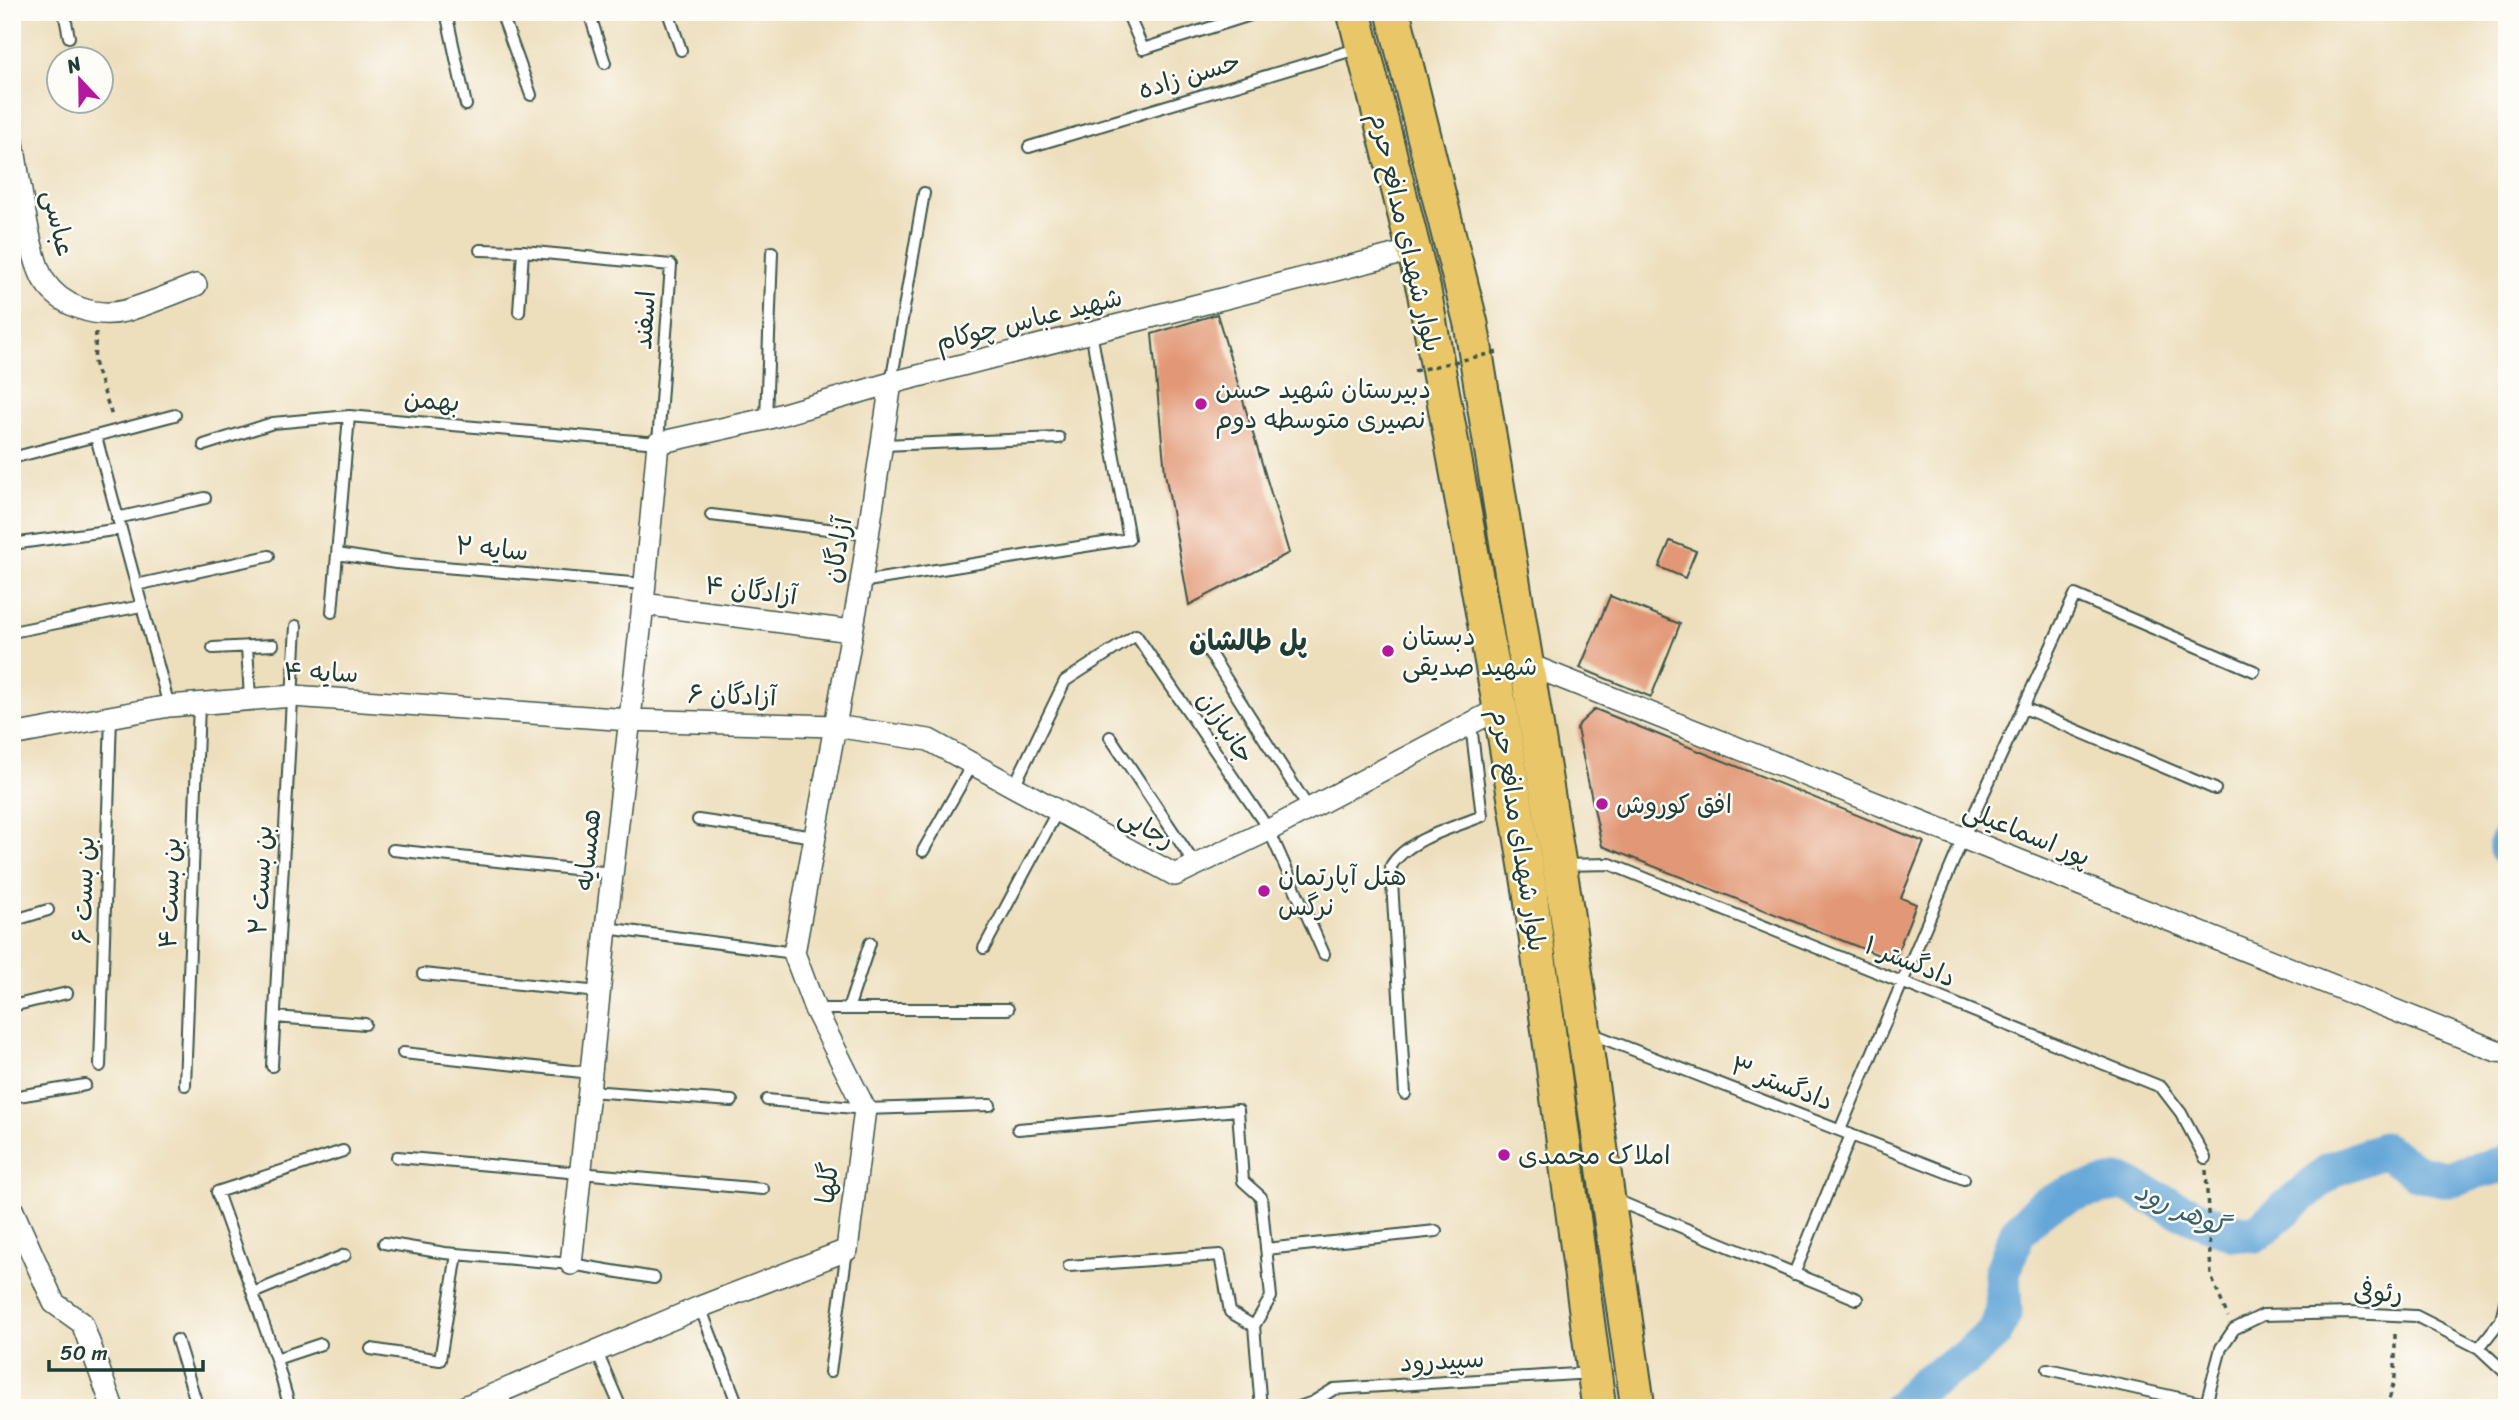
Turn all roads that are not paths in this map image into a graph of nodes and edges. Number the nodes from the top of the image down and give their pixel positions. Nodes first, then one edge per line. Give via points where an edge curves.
1 (64, 12) edge
2 (446, 12) edge
3 (501, 12) edge
4 (589, 12) edge
5 (668, 12) edge
6 (1127, 12) edge
7 (1260, 12) edge
8 (1354, 12) edge
9 (1393, 12) edge
10 (69, 37) dead end
11 (1363, 47) junction
12 (681, 50) dead end
13 (605, 63) dead end
14 (531, 95) dead end
15 (466, 105) dead end
16 (12, 137) edge
17 (1028, 148) dead end
18 (924, 193) dead end
19 (480, 250) dead end
20 (1414, 250) junction
21 (523, 251) junction
22 (772, 253) dead end
23 (195, 285) dead end
24 (519, 312) dead end
25 (1091, 332) junction
26 (891, 383) junction
27 (175, 415) dead end
28 (349, 416) junction
29 (766, 419) junction
30 (96, 437) junction
31 (1059, 438) dead end
32 (658, 443) junction
33 (204, 445) dead end
34 (883, 445) junction
35 (12, 458) edge
36 (205, 498) dead end
37 (711, 515) dead end
38 (119, 523) junction
39 (869, 534) junction
40 (12, 544) edge
41 (337, 554) junction
42 (269, 556) dead end
43 (861, 582) junction
44 (136, 585) junction
45 (644, 594) junction
46 (141, 606) junction
47 (332, 612) dead end
48 (296, 626) dead end
49 (851, 631) junction
50 (12, 632) edge
51 (1202, 641) dead end
52 (273, 645) dead end
53 (247, 646) junction
54 (213, 648) dead end
55 (1527, 664) junction
56 (2255, 671) dead end
57 (293, 696) junction
58 (250, 699) junction
59 (199, 704) junction
60 (169, 706) junction
61 (1500, 708) junction
62 (2024, 708) junction
63 (111, 716) junction
64 (629, 720) junction
65 (1471, 725) junction
66 (834, 726) junction
67 (12, 735) edge
68 (1110, 737) dead end
69 (972, 763) junction
70 (1014, 786) junction
71 (2215, 789) dead end
72 (1309, 809) junction
73 (1058, 810) junction
74 (698, 820) dead end
75 (1269, 830) junction
76 (815, 837) junction
77 (1963, 838) junction
78 (393, 850) dead end
79 (923, 851) dead end
80 (1560, 865) junction
81 (1196, 866) junction
82 (612, 873) junction
83 (48, 909) dead end
84 (12, 921) edge
85 (606, 928) junction
86 (870, 943) dead end
87 (984, 948) dead end
88 (794, 953) junction
89 (1324, 954) dead end
90 (424, 974) dead end
91 (1901, 982) junction
92 (599, 992) junction
93 (67, 993) dead end
94 (12, 1006) edge
95 (814, 1009) junction
96 (848, 1009) junction
97 (1009, 1009) dead end
98 (275, 1017) junction
99 (365, 1024) dead end
100 (1584, 1030) junction
101 (2507, 1052) edge
102 (403, 1053) dead end
103 (100, 1066) dead end
104 (272, 1066) dead end
105 (590, 1082) junction
106 (85, 1085) dead end
107 (185, 1085) dead end
108 (1405, 1094) dead end
109 (12, 1097) edge
110 (767, 1100) dead end
111 (732, 1101) dead end
112 (990, 1105) dead end
113 (865, 1109) junction
114 (1018, 1129) dead end
115 (1845, 1133) junction
116 (343, 1151) dead end
117 (397, 1157) dead end
118 (2205, 1158) dead end
119 (580, 1174) junction
120 (1964, 1179) dead end
121 (763, 1189) dead end
122 (1608, 1197) junction
123 (12, 1209) edge
124 (1436, 1231) dead end
125 (384, 1244) dead end
126 (1266, 1249) junction
127 (847, 1250) junction
128 (457, 1254) junction
129 (345, 1255) dead end
130 (571, 1264) junction
131 (1069, 1266) dead end
132 (1794, 1274) junction
133 (654, 1278) dead end
134 (253, 1293) junction
135 (2507, 1293) edge
136 (1857, 1299) dead end
137 (700, 1307) junction
138 (1254, 1326) junction
139 (177, 1340) dead end
140 (321, 1344) dead end
141 (2479, 1348) junction
142 (371, 1349) dead end
143 (596, 1350) junction
144 (276, 1359) junction
145 (2048, 1369) dead end
146 (830, 1372) dead end
147 (1595, 1373) junction
148 (2507, 1374) edge
149 (504, 1399) edge
150 (2205, 1406) edge
151 (113, 1408) edge
152 (198, 1408) edge
153 (290, 1408) edge
154 (462, 1408) edge
155 (621, 1408) edge
156 (740, 1408) edge
157 (1261, 1408) edge
158 (1296, 1408) edge
159 (1600, 1408) edge
160 (1637, 1408) edge

1 - 10 lane
2 - 15 lane
3 - 14 lane
4 - 13 lane
5 - 12 lane
6 - 7 lane via 1143,49
8 - 11 main road, بلوار شهدای مدافع حرم
9 - 55 main road, بلوار شهدای مدافع حرم via 1471,324
11 - 17 lane, حسن زاده
11 - 20 main road, بلوار شهدای مدافع حرم
16 - 23 street, عباسی via 34,253 44,281 65,304 97,312 123,311
18 - 26 lane
19 - 21 lane, اسفند
20 - 25 street, شهید عباس چوکام
20 - 61 main road, بلوار شهدای مدافع حرم
21 - 24 lane
21 - 32 lane, اسفند via 671,265
22 - 29 lane
25 - 26 street, شهید عباس چوکام
25 - 43 lane via 1129,539
26 - 29 street, شهید عباس چوکام
26 - 34 street, آزادگان
27 - 30 lane
28 - 32 lane, بهمن
28 - 33 lane, بهمن via 273,423
28 - 41 lane
29 - 32 street, شهید عباس چوکام
30 - 35 lane
30 - 38 lane
31 - 34 lane
32 - 45 street, همسایه
34 - 39 street, آزادگان
36 - 38 lane
37 - 39 lane
38 - 40 lane
38 - 44 lane
39 - 43 street, آزادگان
41 - 45 lane, سایه ۲
41 - 47 lane
42 - 44 lane
43 - 49 street, آزادگان
44 - 46 lane
45 - 49 street, آزادگان ۴
45 - 64 street, همسایه
46 - 50 lane
46 - 60 lane
48 - 57 lane, بن بست ۲
49 - 66 street, آزادگان
51 - 72 lane
52 - 53 lane
53 - 54 lane
53 - 58 lane
55 - 77 street, پور اسماعیلی
55 - 80 main road, بلوار شهدای مدافع حرم
56 - 62 lane via 2075,595
57 - 58 street, سایه ۴
57 - 64 street, سایه ۴
57 - 98 lane, بن بست ۲
58 - 59 street, سایه ۴
59 - 60 street, سایه ۴
59 - 107 lane, بن بست ۴
60 - 63 street, سایه ۴
61 - 65 street, رجایی
61 - 147 main road, بلوار شهدای مدافع حرم via 1530,892
62 - 71 lane
62 - 77 lane
63 - 67 street, سایه ۴
63 - 103 lane, بن بست ۶
64 - 66 street, آزادگان ۶
64 - 82 street, همسایه
65 - 72 street, رجایی
65 - 108 lane via 1482,816 1410,845 1391,866
66 - 69 street, رجایی via 929,740
66 - 76 street
68 - 81 lane
69 - 70 street, رجایی
69 - 79 lane
70 - 73 street, رجایی
70 - 75 lane, جانبازان via 1065,681 1136,635
72 - 75 street, رجایی
73 - 81 street, رجایی via 1175,875
73 - 87 lane
74 - 76 lane
75 - 81 street, رجایی
75 - 89 lane, جانبازان
76 - 88 street
77 - 91 lane
77 - 101 street, پور اسماعیلی
78 - 82 lane
80 - 91 lane, دادگستر ۱ via 1610,864
80 - 100 main road, بلوار شهدای مدافع حرم
82 - 85 street, همسایه
83 - 84 lane
85 - 88 lane
85 - 92 street, همسایه
86 - 96 lane
88 - 95 street
90 - 92 lane
91 - 115 lane
91 - 118 lane, دادگستر ۱ via 2161,1087
92 - 105 street, همسایه
93 - 94 lane
95 - 96 lane
95 - 113 street
96 - 97 lane
98 - 99 lane
98 - 104 lane, بن بست ۲
100 - 115 lane, دادگستر ۳
100 - 122 main road, بلوار شهدای مدافع حرم
102 - 105 lane
105 - 111 lane
105 - 119 street, همسایه
106 - 109 lane
110 - 113 lane
112 - 113 lane
113 - 127 street, گلها
114 - 126 lane via 1238,1110 1243,1181 1262,1197
115 - 120 lane, دادگستر ۳
115 - 132 lane
116 - 134 lane via 217,1192
117 - 119 lane
119 - 121 lane
119 - 130 street, همسایه
122 - 132 lane
122 - 160 main road, بلوار شهدای مدافع حرم
123 - 151 street via 54,1303 82,1323
124 - 126 lane
125 - 128 lane
126 - 138 lane via 1271,1297
127 - 137 street
127 - 146 lane
128 - 130 lane
128 - 142 lane via 440,1360
129 - 134 lane
130 - 133 lane
131 - 138 lane via 1220,1255 1230,1312
132 - 136 lane
134 - 144 lane
135 - 141 lane via 2501,1320
137 - 143 street
137 - 156 lane
138 - 157 lane
139 - 152 lane
140 - 144 lane
141 - 148 lane, رئوفی
141 - 150 lane, رئوفی via 2416,1315 2263,1315 2234,1329 2221,1348
143 - 149 street
143 - 155 lane
144 - 153 lane
145 - 150 lane
147 - 158 lane, سپیدرود via 1334,1389
147 - 159 main road, بلوار شهدای مدافع حرم
149 - 154 street

